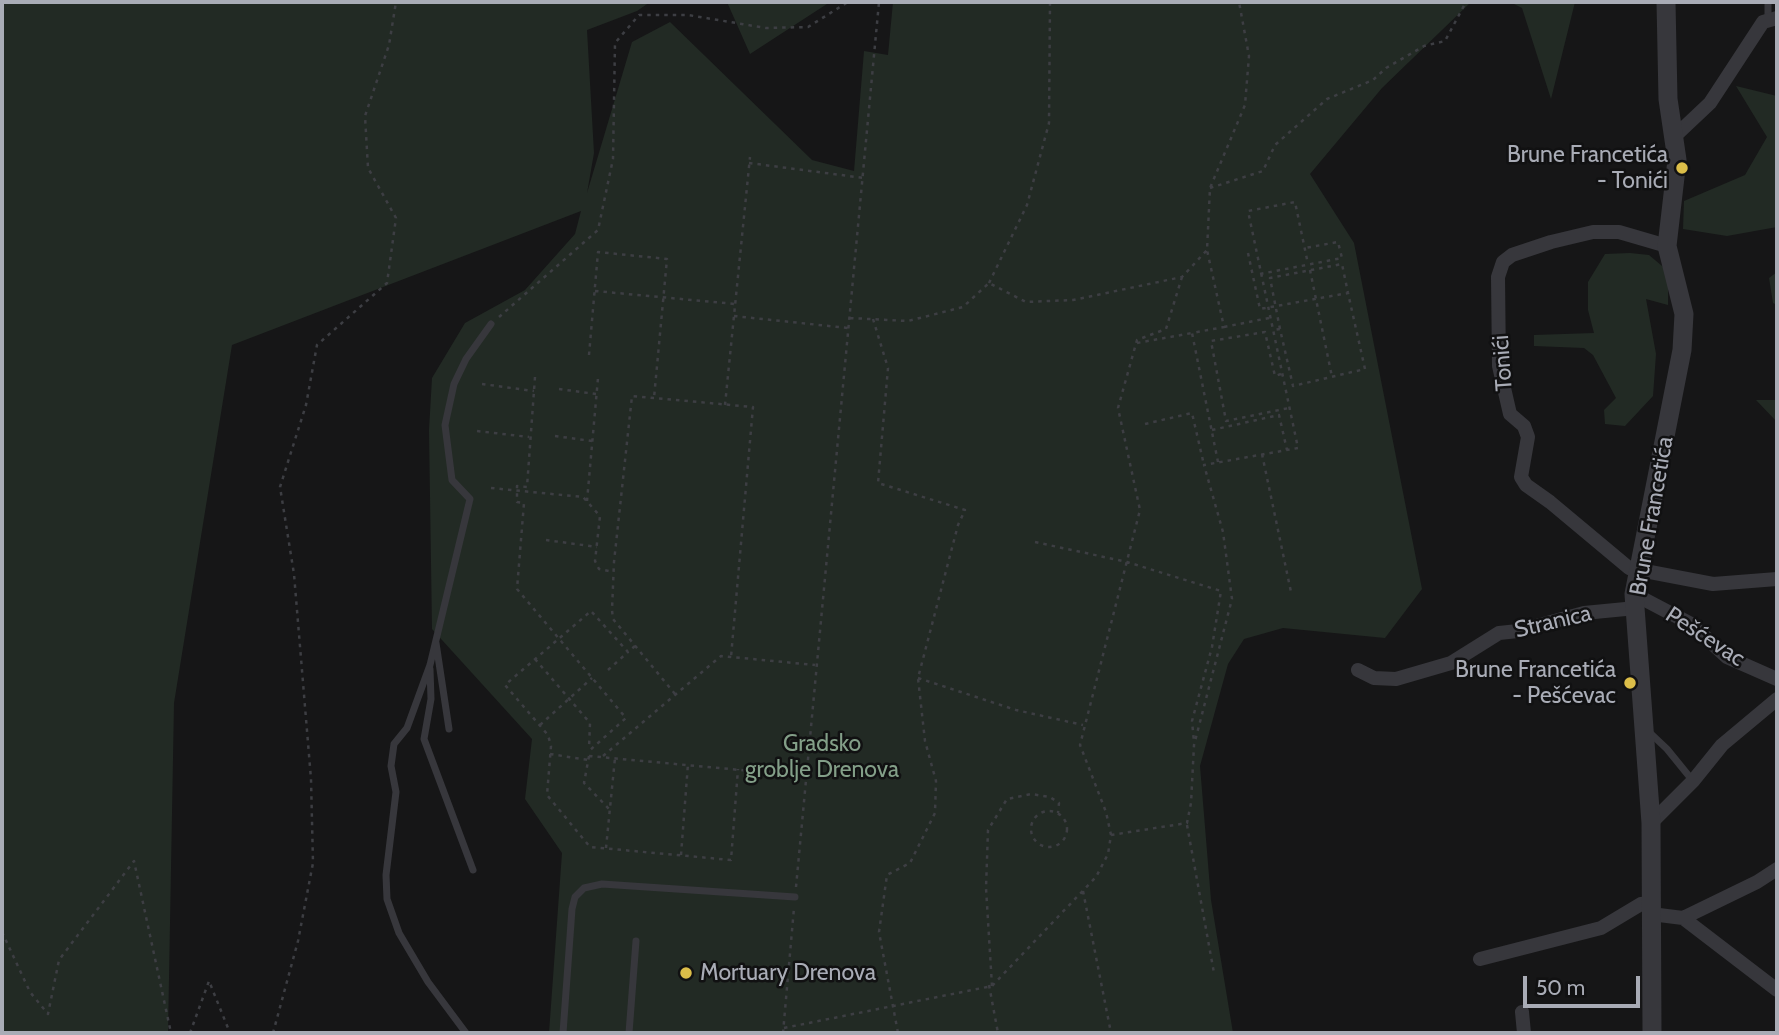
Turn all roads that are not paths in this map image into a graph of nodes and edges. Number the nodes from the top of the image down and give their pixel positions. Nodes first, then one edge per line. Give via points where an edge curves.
1 (1666, 2) edge
2 (1768, 2) edge
3 (1773, 18) edge
4 (1675, 136) junction
5 (1667, 246) junction
6 (491, 324) road end
7 (1639, 570) junction
8 (1777, 579) edge
9 (1635, 601) junction
10 (436, 640) junction
11 (430, 665) junction
12 (1358, 670) dead end
13 (1777, 679) edge
14 (1777, 699) edge
15 (1642, 725) junction
16 (449, 729) dead end
17 (1693, 781) junction
18 (1651, 824) junction
19 (1777, 869) edge
20 (473, 870) dead end
21 (795, 897) road end
22 (1651, 909) junction
23 (1683, 918) junction
24 (636, 941) dead end
25 (1480, 959) dead end
26 (1777, 990) edge
27 (1522, 1012) dead end
28 (466, 1033) edge
29 (563, 1033) edge
30 (629, 1033) edge
31 (1524, 1033) edge
32 (1652, 1033) edge

1 - 4 street, Brune Francetića via 1668,99
2 - 3 lane
3 - 4 street via 1732,66 1710,103
4 - 5 street, Brune Francetića via 1677,160
5 - 7 street, Brune Francetića via 1684,314 1682,350
5 - 7 street, Tonići via 1619,232 1573,235 1512,255 1503,262 1498,277 1503,393 1510,414 1524,426 1528,437 1521,477 1597,543 1629,568
6 - 10 lane via 454,384 445,425 452,480 470,499
7 - 8 street via 1713,584
7 - 9 street, Brune Francetića
9 - 12 street, Stranica via 1499,633 1464,658 1396,679 1374,678
9 - 13 street, Pešćevac via 1691,624 1727,657
9 - 15 street, Brune Francetića
10 - 11 lane
10 - 16 lane
11 - 20 lane via 431,699 424,739
11 - 28 lane via 407,728 394,744 391,766 397,792 387,899 398,933
14 - 17 street via 1722,746
15 - 17 lane
15 - 18 street, Brune Francetića
17 - 18 street
18 - 22 street, Brune Francetića
19 - 23 street
21 - 29 lane via 602,884 584,888 572,909
22 - 23 street
22 - 25 street via 1641,904 1601,928
22 - 32 street, Brune Francetića
23 - 26 street
24 - 30 lane
27 - 31 street

